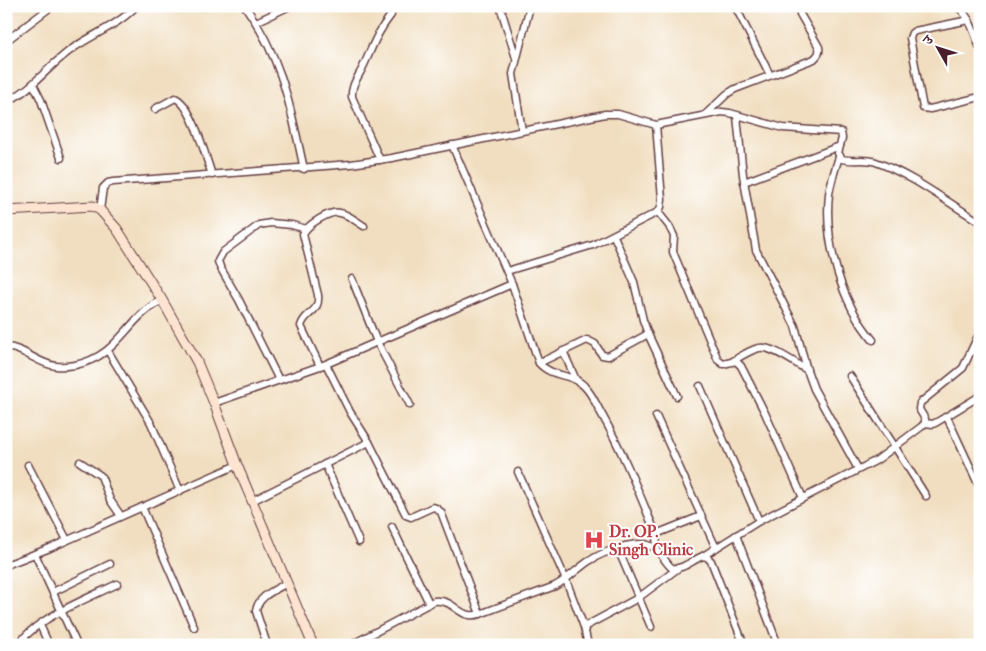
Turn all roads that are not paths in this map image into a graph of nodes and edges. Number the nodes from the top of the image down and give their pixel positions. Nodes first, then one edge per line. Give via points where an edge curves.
1 (52, 6) edge
2 (136, 6) edge
3 (245, 6) edge
4 (290, 6) edge
5 (500, 6) edge
6 (530, 6) edge
7 (735, 6) edge
8 (800, 6) edge
9 (957, 6) edge
10 (391, 15) dead end
11 (969, 20) junction
12 (256, 22) junction
13 (6, 41) edge
14 (980, 48) edge
15 (516, 60) junction
16 (770, 75) junction
17 (33, 84) junction
18 (6, 93) edge
19 (980, 97) edge
20 (8, 101) edge
21 (155, 109) dead end
22 (705, 115) junction
23 (737, 116) junction
24 (656, 125) junction
25 (522, 131) junction
26 (452, 146) junction
27 (840, 146) junction
28 (839, 157) junction
29 (62, 158) dead end
30 (380, 160) junction
31 (304, 169) junction
32 (212, 175) junction
33 (744, 182) junction
34 (100, 210) junction
35 (6, 211) edge
36 (658, 212) junction
37 (980, 222) edge
38 (364, 226) dead end
39 (306, 229) junction
40 (614, 236) junction
41 (506, 271) junction
42 (352, 279) dead end
43 (512, 284) junction
44 (162, 300) junction
45 (980, 332) edge
46 (648, 334) junction
47 (872, 340) dead end
48 (377, 342) junction
49 (6, 347) edge
50 (108, 351) junction
51 (563, 351) junction
52 (733, 361) junction
53 (539, 363) junction
54 (323, 366) junction
55 (807, 370) junction
56 (850, 376) dead end
57 (279, 380) junction
58 (576, 380) junction
59 (700, 386) dead end
60 (676, 396) dead end
61 (980, 396) edge
62 (214, 403) junction
63 (410, 404) dead end
64 (656, 416) dead end
65 (947, 417) junction
66 (925, 424) junction
67 (369, 442) junction
68 (896, 446) junction
69 (80, 462) dead end
70 (325, 464) junction
71 (28, 465) dead end
72 (237, 465) junction
73 (858, 470) junction
74 (518, 472) dead end
75 (980, 488) edge
76 (180, 490) junction
77 (926, 496) dead end
78 (803, 498) junction
79 (252, 501) junction
80 (142, 507) junction
81 (121, 516) junction
82 (701, 516) junction
83 (759, 521) junction
84 (392, 527) dead end
85 (656, 534) junction
86 (736, 535) junction
87 (67, 540) junction
88 (359, 542) dead end
89 (716, 548) junction
90 (618, 549) junction
91 (657, 550) junction
92 (35, 554) junction
93 (702, 556) junction
94 (6, 564) edge
95 (110, 564) dead end
96 (677, 569) junction
97 (566, 580) junction
98 (286, 583) junction
99 (117, 584) dead end
100 (53, 592) junction
101 (638, 598) junction
102 (429, 603) junction
103 (62, 611) junction
104 (480, 614) junction
105 (40, 624) junction
106 (194, 627) dead end
107 (584, 627) junction
108 (651, 628) dead end
109 (19, 645) edge
110 (49, 645) edge
111 (77, 645) edge
112 (267, 645) edge
113 (313, 645) edge
114 (351, 645) edge
115 (588, 645) edge
116 (744, 645) edge
117 (778, 645) edge

1 - 13 street
2 - 17 street via 73,48
3 - 12 street
4 - 12 street
5 - 15 street
6 - 15 street
7 - 16 street
8 - 16 street via 800,14 818,47 818,56
9 - 11 street
10 - 30 street via 375,38 352,89 352,96
11 - 14 street
11 - 19 street via 915,31 910,38 923,108
12 - 31 street via 284,80
15 - 25 street via 513,78
16 - 22 street via 728,94
17 - 20 street
17 - 29 street
18 - 20 street
21 - 32 street via 175,98 182,102
22 - 23 street via 722,112
22 - 24 street
23 - 27 street via 788,129 841,132
23 - 33 street
24 - 25 street via 612,114
24 - 36 street via 662,199
25 - 26 street
26 - 30 street
26 - 41 street
27 - 28 street
27 - 33 street
28 - 37 street via 872,161 897,171
28 - 47 street via 829,201 833,259 856,317
30 - 31 street
31 - 32 street
32 - 34 street via 108,183 101,192
33 - 55 street via 756,250 795,326
34 - 35 street via 85,205
34 - 44 street via 117,229
36 - 40 street
36 - 52 street via 674,236 673,252 718,360 723,364
38 - 39 street via 338,212
39 - 54 street via 303,238 318,304 301,326
39 - 57 street via 271,223 258,225 223,252 218,261
40 - 41 street
40 - 46 street via 634,282
41 - 43 street
42 - 48 street
43 - 48 street
43 - 53 street
44 - 50 street via 143,313
44 - 62 street via 197,362
45 - 66 street via 963,368 920,403
46 - 51 street via 608,356 602,355 595,344 587,340
46 - 60 street
48 - 54 street
48 - 63 street
49 - 50 street via 55,366 82,363
50 - 76 street via 151,423
51 - 53 street
51 - 58 street
52 - 55 street via 762,347
52 - 78 street via 741,366
53 - 58 street via 550,372
54 - 57 street
54 - 67 street
55 - 73 street
56 - 68 street
57 - 62 street
58 - 85 street via 586,387 617,440
59 - 83 street
61 - 65 street
62 - 72 street
64 - 82 street
65 - 66 street
65 - 75 street
66 - 68 street
67 - 70 street
67 - 104 street via 406,515 411,517 433,507 441,512
68 - 73 street
68 - 77 street
69 - 81 street via 101,476 110,500
70 - 79 street
70 - 88 street
71 - 87 street
72 - 76 street
72 - 79 street
73 - 78 street
74 - 97 street
76 - 80 street
78 - 83 street
79 - 98 street
80 - 81 street
80 - 106 street
81 - 87 street
82 - 85 street
82 - 89 street
83 - 86 street
84 - 102 street
85 - 91 street
86 - 89 street
86 - 117 street
87 - 92 street
89 - 93 street
90 - 91 street via 635,543
90 - 97 street via 590,560
90 - 101 street
91 - 96 street via 668,565
92 - 94 street
92 - 100 street
93 - 96 street
93 - 116 street via 711,561
95 - 100 street
96 - 101 street
97 - 104 street
97 - 107 street
98 - 112 street via 257,605
98 - 113 street
99 - 103 street
100 - 103 street
101 - 107 street
101 - 108 street
102 - 104 street via 440,600 464,614
102 - 114 street
103 - 105 street
103 - 111 street
105 - 109 street via 29,631
105 - 110 street
107 - 115 street

